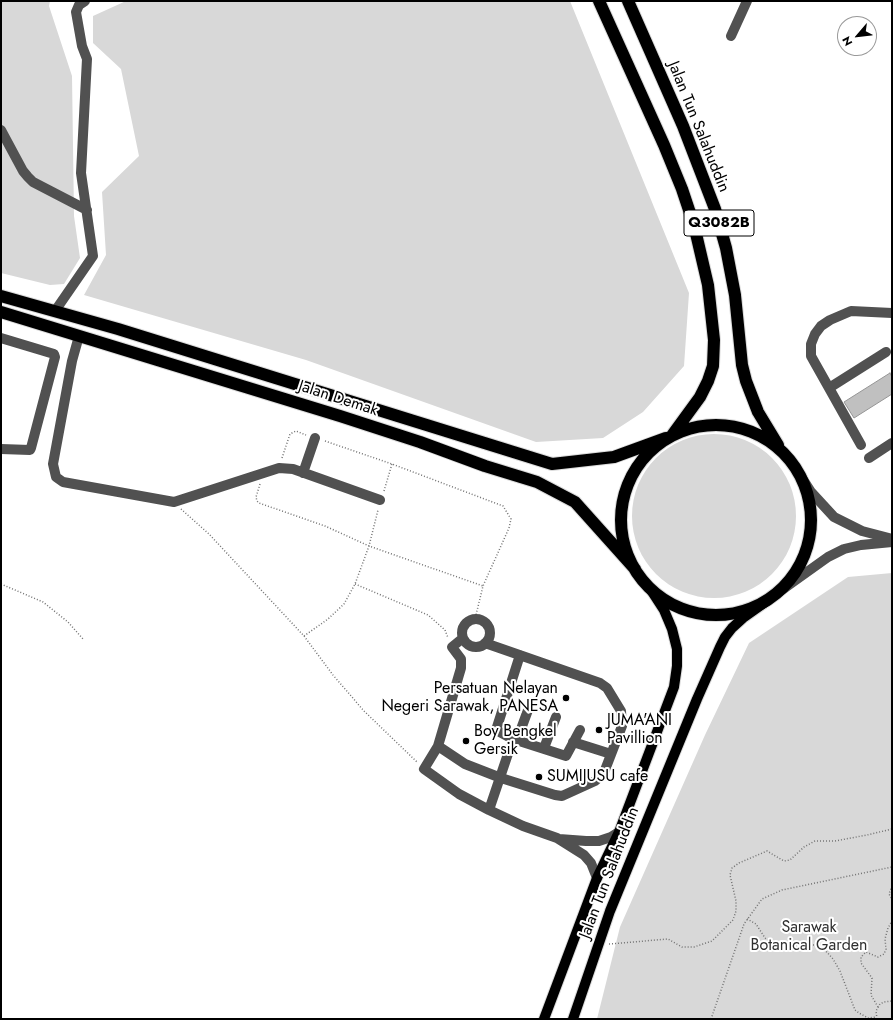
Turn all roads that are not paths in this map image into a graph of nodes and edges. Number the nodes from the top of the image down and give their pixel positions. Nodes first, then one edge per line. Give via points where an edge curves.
1 (85, 1) edge
2 (599, 1) edge
3 (628, 1) edge
4 (747, 1) edge
5 (731, 36) dead end
6 (91, 119) dead end
7 (1, 130) edge
8 (81, 173) junction
9 (87, 210) junction
10 (1, 296) edge
11 (55, 311) junction
12 (1, 312) edge
13 (892, 313) edge
14 (79, 336) junction
15 (1, 338) edge
16 (886, 352) dead end
17 (829, 388) junction
18 (669, 437) junction
19 (315, 438) road end
20 (892, 443) edge
21 (861, 445) dead end
22 (4, 449) edge
23 (781, 451) junction
24 (869, 458) dead end
25 (796, 469) junction
26 (303, 473) junction
27 (380, 500) road end
28 (892, 540) edge
29 (635, 569) junction
30 (651, 590) junction
31 (779, 592) junction
32 (767, 601) junction
33 (463, 638) junction
34 (485, 643) junction
35 (520, 654) junction
36 (528, 710) dead end
37 (556, 717) dead end
38 (580, 730) dead end
39 (515, 739) junction
40 (573, 742) junction
41 (438, 746) junction
42 (544, 748) junction
43 (611, 754) junction
44 (500, 778) junction
45 (489, 810) junction
46 (619, 832) junction
47 (557, 838) junction
48 (597, 878) junction
49 (544, 1019) edge
50 (573, 1019) edge

1 - 8 street via 79,5 76,12 82,46 88,59
2 - 18 highway via 682,189 694,225 708,286 714,340 713,366 700,397
3 - 23 highway, Jalan Tun Salahuddin / Q3082B via 683,126 715,209 735,295 746,381 758,412
4 - 5 street
6 - 8 street via 88,163
7 - 9 street via 23,171 33,182
8 - 9 street
9 - 11 street via 93,256
10 - 11 highway, Jalan Demak
11 - 18 highway, Jalan Demak via 552,464 614,457
12 - 14 highway, Jalan Demak
13 - 17 street via 851,311 821,326 811,344 812,356
14 - 26 street via 53,464 56,477 63,482 174,502 279,468
14 - 29 highway, Jalan Demak via 362,423 537,482 575,502
15 - 22 street via 54,354 55,357 32,448
16 - 17 street
17 - 21 street
18 - 23 highway, Jalan Demak via 700,426 729,426 757,434
18 - 29 highway via 653,448 642,460 624,497 621,513 623,538 627,554
19 - 26 street
20 - 24 street
23 - 25 highway
25 - 28 street via 811,492 834,517
25 - 31 highway via 808,496 810,534 802,562 790,581
26 - 27 street
28 - 31 street via 844,549 828,557
29 - 30 highway
30 - 32 highway via 677,607 708,615 739,613
30 - 46 main road, Jalan Tun Salahuddin via 672,629 678,666 674,687
31 - 32 highway
32 - 50 main road, Jalan Tun Salahuddin via 743,618 725,637 720,647 613,904
33 - 34 street via 473,647
33 - 34 street via 467,622 480,620 487,625 490,634
33 - 41 street via 452,647 461,659 461,668
34 - 35 street
35 - 39 street via 497,727 500,733
35 - 43 street via 600,682 607,688 621,712 622,719 622,726
36 - 39 street
37 - 42 street
38 - 40 street
39 - 42 street
39 - 44 street
40 - 42 street via 566,756
40 - 43 street
41 - 44 street via 465,764
41 - 45 street via 424,769 459,794
43 - 44 street via 599,778 562,796
44 - 45 street
45 - 47 street
46 - 47 street via 599,841
46 - 48 main road, Jalan Tun Salahuddin
47 - 48 street via 584,855 591,863
48 - 49 main road, Jalan Tun Salahuddin

